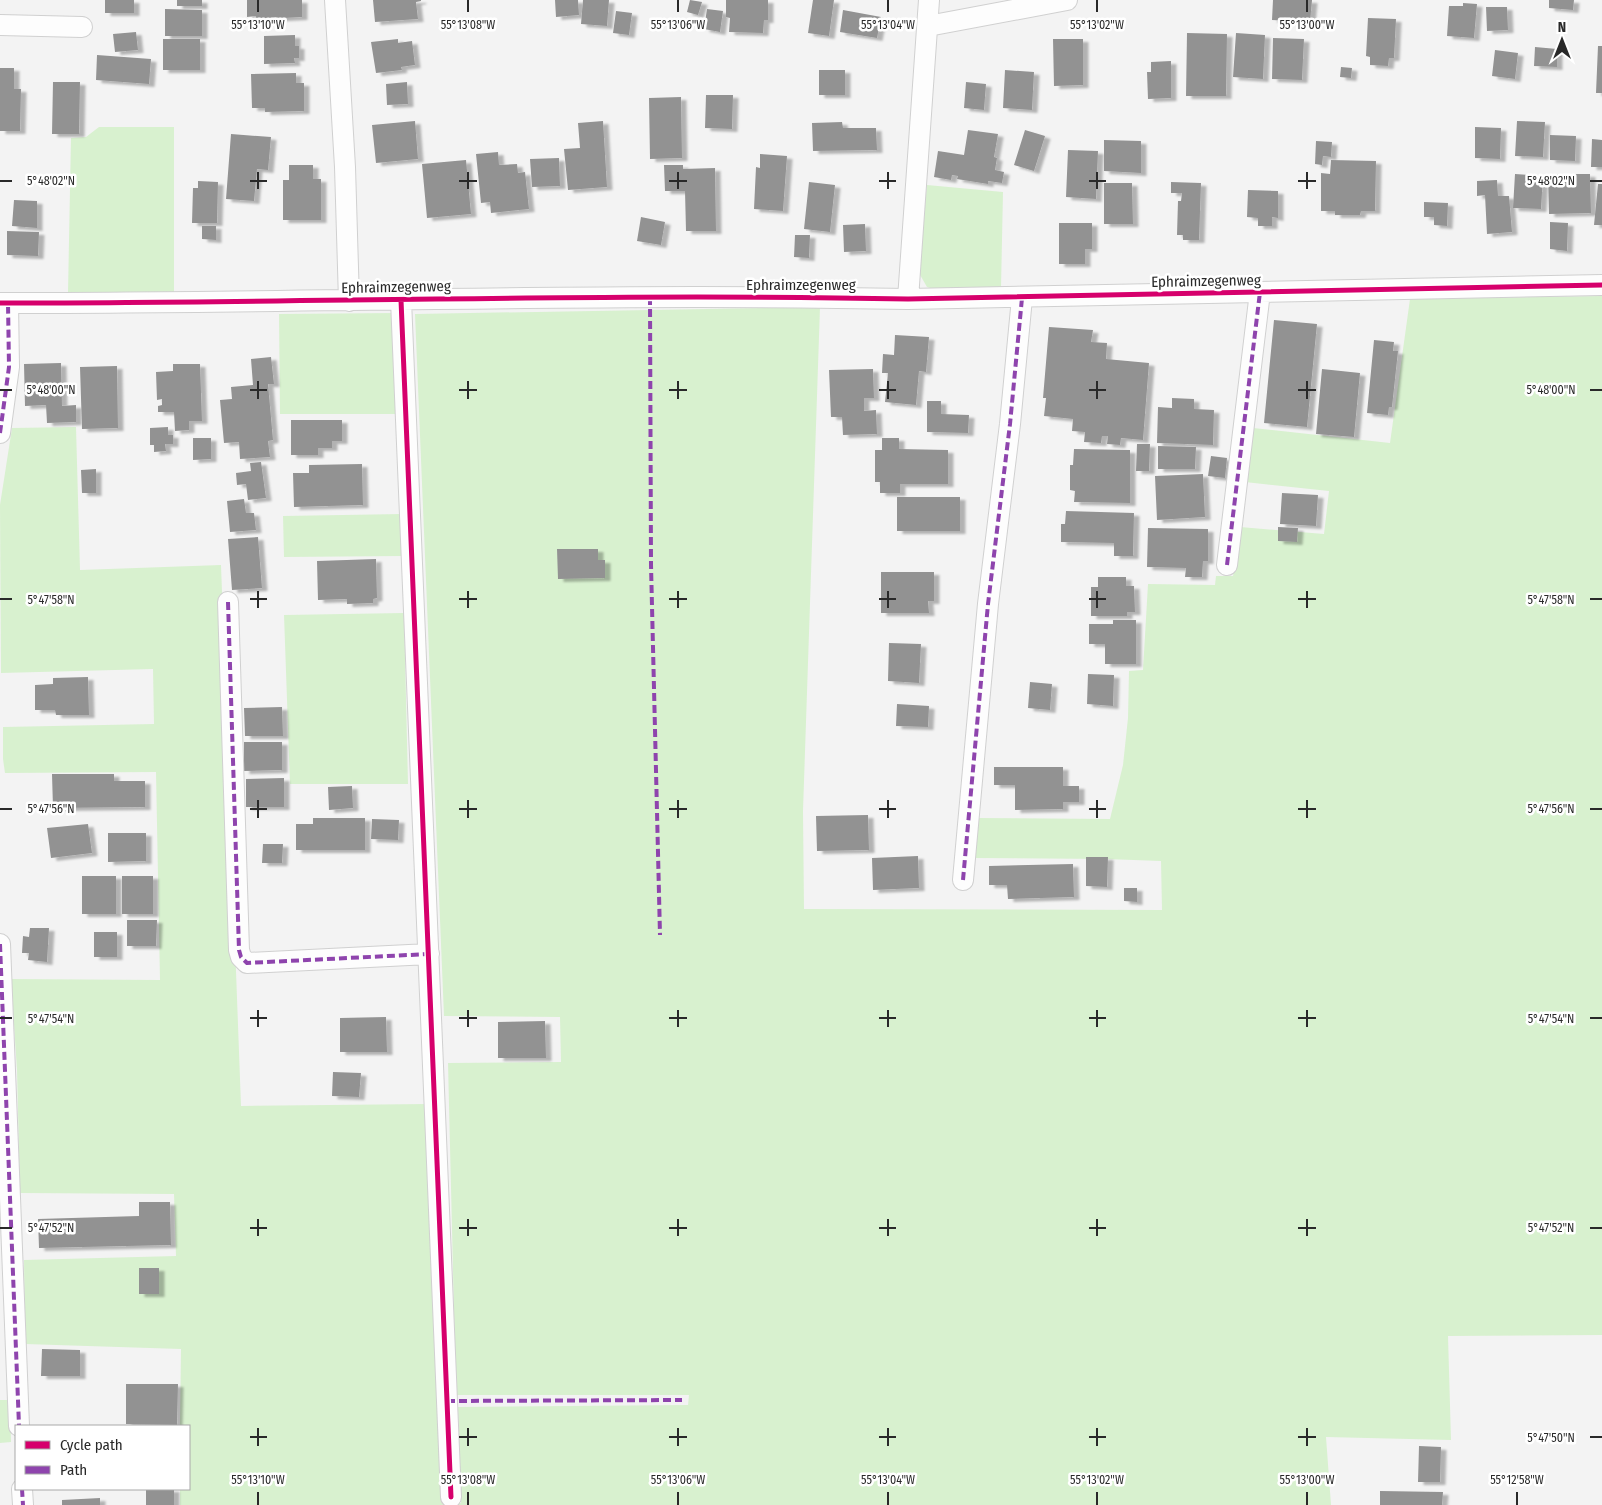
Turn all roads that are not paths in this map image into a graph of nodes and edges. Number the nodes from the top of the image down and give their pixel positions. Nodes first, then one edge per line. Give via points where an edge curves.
1 (335, 0) edge
2 (929, 0) edge
3 (1067, 0) edge
4 (0, 26) edge
5 (928, 26) junction
6 (82, 27) dead end
7 (1602, 285) edge
8 (1260, 292) junction
9 (1022, 298) junction
10 (908, 299) junction
11 (401, 300) junction
12 (349, 301) junction
13 (4, 303) edge
14 (0, 434) edge
15 (1227, 565) dead end
16 (228, 602) dead end
17 (964, 880) dead end
18 (0, 944) edge
19 (429, 954) junction
20 (19, 1425) edge
21 (22, 1490) edge
22 (451, 1497) dead end
23 (22, 1505) edge

1 - 12 street
2 - 5 street
3 - 5 street
4 - 6 street
5 - 10 street
7 - 8 street, Ephraimzegenweg
8 - 9 street, Ephraimzegenweg
8 - 15 street
9 - 10 street, Ephraimzegenweg
9 - 17 street via 988,604
10 - 11 street, Ephraimzegenweg via 499,297
11 - 12 street, Ephraimzegenweg
11 - 19 street
12 - 13 street, Ephraimzegenweg
13 - 14 street via 10,367
16 - 19 street via 241,957 247,963
18 - 20 street
19 - 22 street
21 - 23 street

